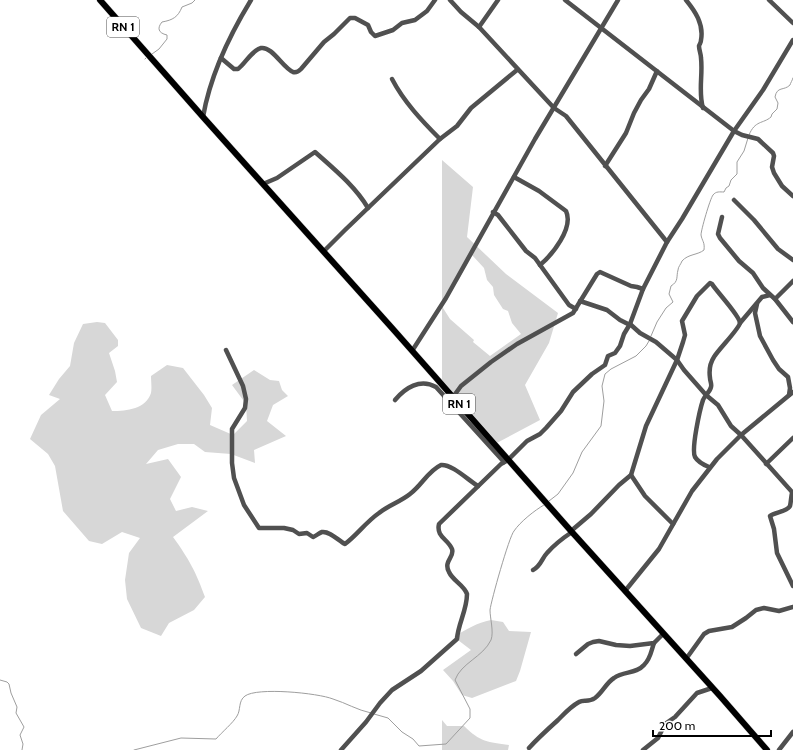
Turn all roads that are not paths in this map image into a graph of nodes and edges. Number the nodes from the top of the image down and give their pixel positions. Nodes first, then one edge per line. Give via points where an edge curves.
1 (100, 0) edge
2 (251, 0) edge
3 (435, 0) edge
4 (450, 0) edge
5 (498, 0) edge
6 (565, 0) edge
7 (618, 0) edge
8 (686, 0) edge
9 (769, 0) edge
10 (793, 23) edge
11 (479, 27) junction
12 (601, 27) junction
13 (793, 40) edge
14 (221, 58) junction
15 (517, 70) junction
16 (656, 71) junction
17 (392, 79) dead end
18 (554, 108) junction
19 (703, 108) junction
20 (203, 117) junction
21 (734, 131) junction
22 (440, 140) junction
23 (605, 166) junction
24 (514, 177) junction
25 (263, 184) junction
26 (793, 196) edge
27 (734, 200) dead end
28 (368, 208) junction
29 (493, 212) junction
30 (722, 216) dead end
31 (667, 242) junction
32 (324, 251) junction
33 (793, 260) edge
34 (540, 265) junction
35 (793, 282) edge
36 (643, 289) junction
37 (770, 295) junction
38 (775, 299) junction
39 (580, 301) junction
40 (757, 304) junction
41 (576, 309) junction
42 (793, 322) edge
43 (740, 323) junction
44 (630, 325) junction
45 (226, 350) dead end
46 (412, 351) junction
47 (677, 360) junction
48 (791, 394) edge
49 (706, 395) junction
50 (453, 397) junction
51 (395, 400) dead end
52 (741, 435) junction
53 (793, 438) edge
54 (506, 461) junction
55 (766, 464) junction
56 (710, 468) junction
57 (632, 475) junction
58 (478, 486) junction
59 (793, 493) edge
60 (673, 524) junction
61 (571, 531) junction
62 (533, 570) dead end
63 (793, 586) edge
64 (625, 591) junction
65 (793, 607) edge
66 (663, 634) junction
67 (654, 643) junction
68 (576, 654) dead end
69 (686, 659) junction
70 (712, 688) junction
71 (793, 732) edge
72 (529, 748) dead end
73 (341, 750) edge
74 (643, 750) edge
75 (767, 750) edge
76 (779, 750) edge

1 - 20 main road, RN 1
2 - 14 street via 234,28
3 - 14 street via 427,11 414,20 402,22 394,30 375,36 368,25 350,18 297,72 293,72 269,49 260,48 238,69 234,69
4 - 11 street
5 - 11 street
6 - 12 street
7 - 12 street
8 - 19 street via 702,28 702,40 699,45 702,64 700,94
9 - 10 street
11 - 15 street
12 - 16 street
12 - 18 street
13 - 21 street via 763,90
14 - 20 street via 213,77
15 - 18 street
15 - 22 street via 471,108
16 - 19 street
16 - 23 street via 626,133
17 - 22 street via 413,111
18 - 23 street via 566,116
18 - 24 street
19 - 21 street
20 - 25 main road, RN 1
21 - 26 street via 742,136 758,139 773,153 774,174
21 - 31 street
22 - 28 street
23 - 31 street
24 - 29 street
24 - 34 street via 539,191 568,215 564,234 548,258
25 - 28 street via 277,178 315,152 352,186
25 - 32 main road, RN 1
27 - 33 street via 778,249
28 - 32 street
29 - 34 street
29 - 46 street via 446,298
30 - 37 street via 718,234 720,238
31 - 36 street
32 - 46 main road, RN 1
34 - 41 street via 570,305
35 - 38 street
36 - 39 street via 600,272
36 - 44 street
37 - 38 street
37 - 40 street via 762,298
38 - 42 street
39 - 41 street
39 - 44 street via 607,310
40 - 43 street
40 - 48 street via 755,313 760,336 773,360 788,377
41 - 50 street via 491,362 461,386
43 - 47 street via 730,306 710,283 696,296 682,321 684,342
43 - 49 street via 712,360 711,384
44 - 47 street
44 - 54 street via 620,346 615,353 608,356 605,365 573,392 562,411 540,434 527,441
45 - 58 street via 243,386 246,399 245,408 232,429 234,478 244,505 259,528 284,528 299,534 307,533 313,537 324,532 345,544 374,516 400,502 429,473 441,465 451,467
46 - 50 main road, RN 1
47 - 49 street
47 - 57 street via 646,426
48 - 52 street
49 - 52 street via 718,405 731,426
49 - 56 street via 697,429 694,455
50 - 54 main road, RN 1
51 - 54 street via 412,385 431,384
52 - 55 street
52 - 56 street
53 - 55 street
54 - 58 street
54 - 61 main road, RN 1
55 - 59 street
56 - 60 street via 692,490
57 - 60 street via 645,496
57 - 61 street
58 - 73 street via 440,522 438,527 440,535 453,553 448,560 447,569 467,594 457,639 421,671 392,690
59 - 63 street via 787,509 772,514 770,518 777,553
60 - 64 street via 659,549
61 - 62 street via 545,554
61 - 64 main road, RN 1
64 - 66 main road, RN 1
65 - 69 street via 779,611 764,608 756,610 738,624 709,631
66 - 67 street
66 - 69 main road, RN 1
67 - 68 street via 630,646 599,641 593,642
67 - 72 street via 650,658 644,665 635,672 616,676 589,702 580,701
69 - 70 main road, RN 1
70 - 74 street via 697,693 665,724 658,738
70 - 75 main road, RN 1
71 - 76 street

